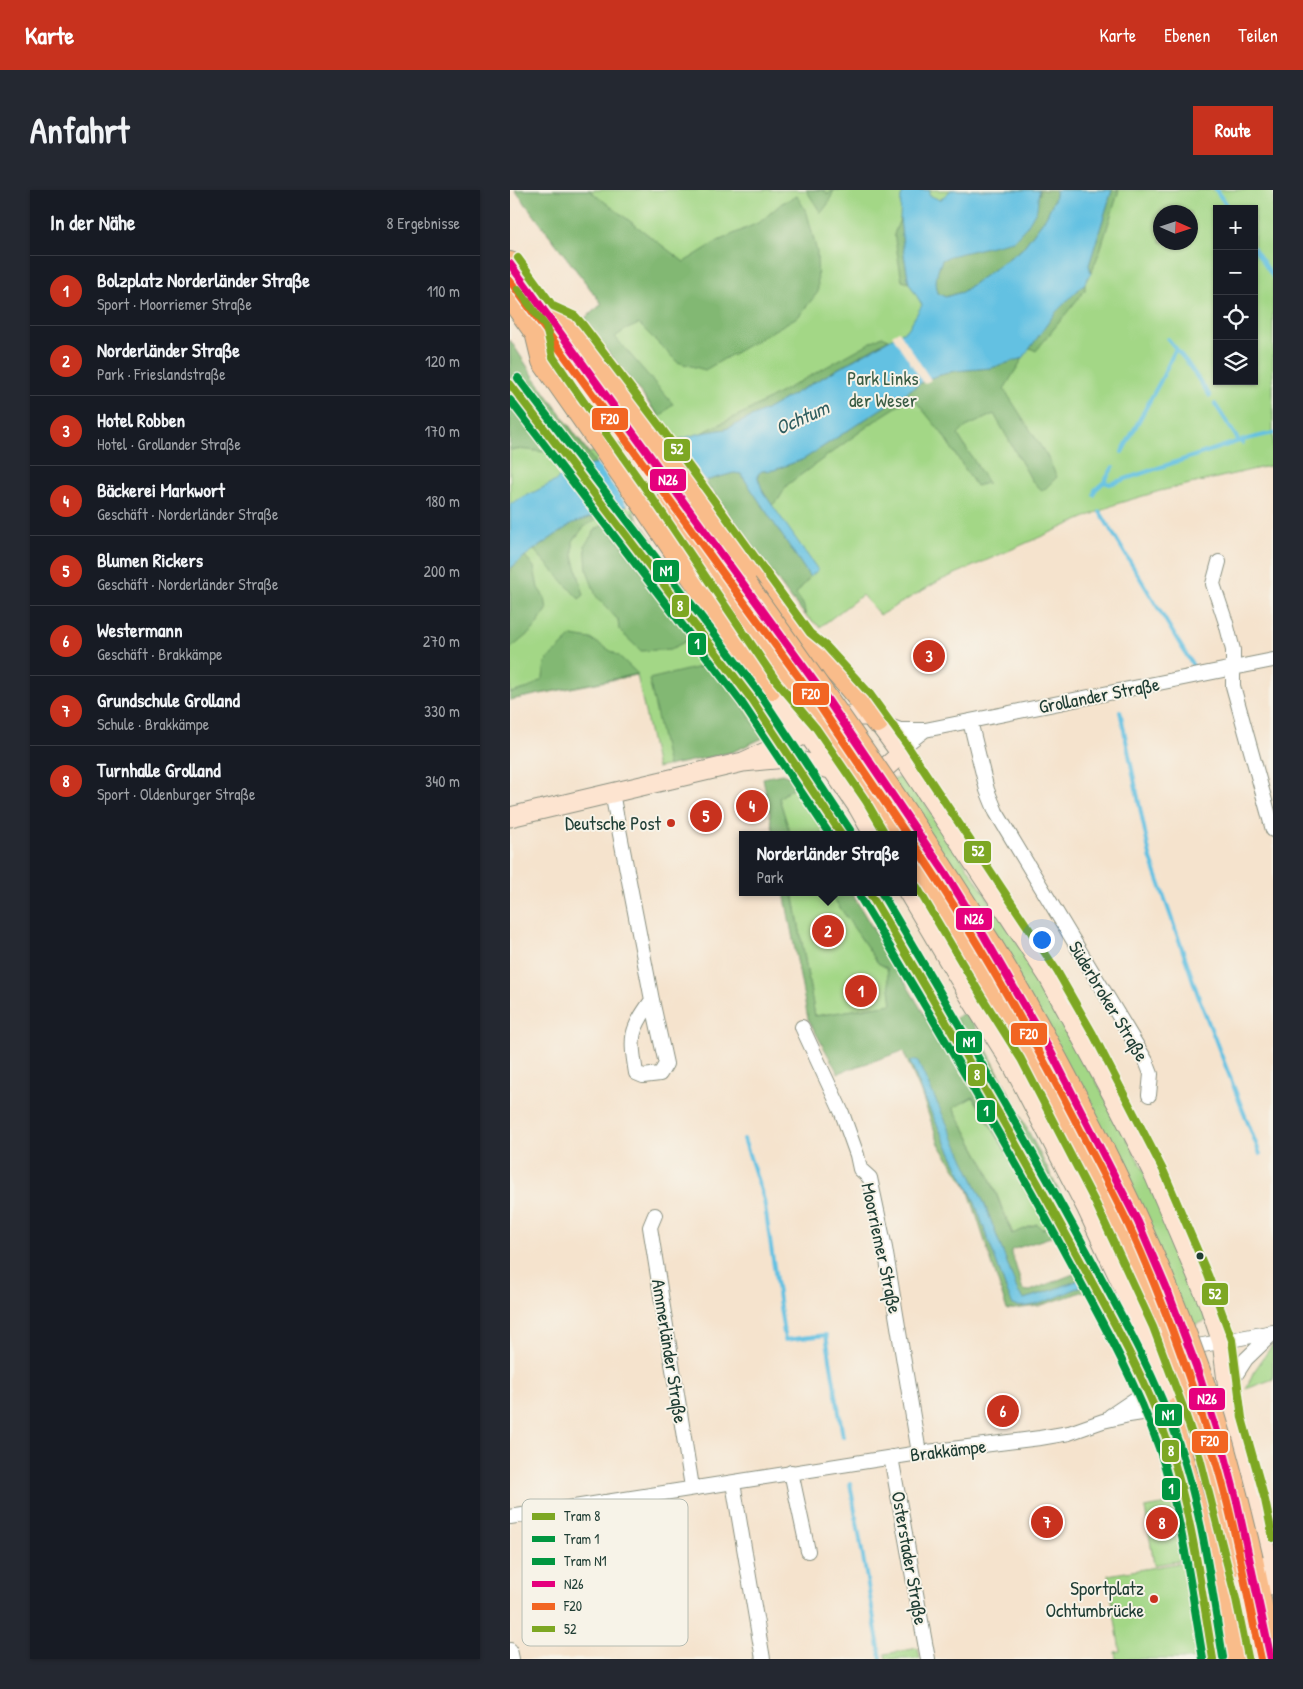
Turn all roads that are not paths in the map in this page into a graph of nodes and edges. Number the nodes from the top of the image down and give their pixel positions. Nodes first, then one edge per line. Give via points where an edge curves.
1 (510, 264) edge
2 (510, 295) edge
3 (542, 323) junction
4 (629, 442) junction
5 (672, 501) junction
6 (1219, 562) dead end
7 (737, 590) junction
8 (1273, 660) edge
9 (1232, 668) junction
10 (769, 688) junction
11 (877, 721) junction
12 (970, 721) junction
13 (925, 730) junction
14 (808, 734) junction
15 (783, 745) junction
16 (902, 754) junction
17 (743, 762) junction
18 (831, 769) junction
19 (612, 794) junction
20 (510, 816) edge
21 (1273, 830) edge
22 (872, 831) edge
23 (896, 831) edge
24 (917, 831) edge
25 (917, 831) edge
26 (917, 862) edge
27 (910, 896) edge
28 (652, 1000) junction
29 (802, 1026) dead end
30 (1148, 1095) dead end
31 (655, 1215) dead end
32 (1273, 1333) edge
33 (1222, 1342) junction
34 (1158, 1368) junction
35 (1227, 1389) junction
36 (1174, 1411) junction
37 (1103, 1421) junction
38 (919, 1453) junction
39 (891, 1457) junction
40 (791, 1472) junction
41 (733, 1483) junction
42 (692, 1488) junction
43 (623, 1499) edge
44 (808, 1551) dead end
45 (1243, 1561) junction
46 (1273, 1585) edge
47 (510, 1650) edge
48 (512, 1659) edge
49 (764, 1659) edge
50 (928, 1659) edge
51 (1238, 1659) edge
52 (1254, 1659) edge
53 (1271, 1659) edge

1 - 3 highway
2 - 3 highway
3 - 4 highway
3 - 4 highway via 544,361
4 - 5 highway
4 - 5 highway
5 - 7 highway
5 - 10 highway
5 - 11 highway via 843,678
6 - 9 street via 1213,584 1233,650
7 - 23 highway, bridge
7 - 25 highway, bridge via 827,699
8 - 9 street, Grollander Straße
9 - 12 street, Grollander Straße
9 - 21 street via 1233,686
10 - 14 street
10 - 15 street via 782,715
11 - 13 street, Grollander Straße via 900,730
11 - 14 street, Grollander Straße via 868,716 846,716
11 - 16 street
12 - 13 street, Grollander Straße
12 - 30 street, Süderbroker Straße via 987,790 996,812 1146,1061 1151,1074
13 - 16 street, Grollander Straße via 908,742
14 - 15 street, Grollander Straße
14 - 18 street
15 - 17 street, Grollander Straße
16 - 18 street, Grollander Straße via 872,773 846,773
16 - 33 street via 1048,976 1084,1039 1155,1177
17 - 18 street, Grollander Straße via 787,758
17 - 19 street
18 - 22 street
19 - 20 street
19 - 28 street
24 - 45 highway, bridge via 1019,994 1138,1222 1193,1358 1225,1456
26 - 45 highway, bridge via 966,938 1035,1057 1136,1260 1166,1335
27 - 34 street via 1016,1072 1087,1209 1144,1330
28 - 28 street via 633,1031 636,1073 643,1076 660,1074 666,1064
29 - 38 street, Moorriemer Straße via 842,1113 860,1170 870,1178
31 - 42 street, Ammerländer Straße via 650,1227
32 - 33 street, Brakkämpe
32 - 35 street via 1240,1366
33 - 34 street, Brakkämpe via 1187,1348
33 - 35 street
34 - 36 street
34 - 37 street, Brakkämpe via 1141,1395
35 - 36 street, Brakkämpe via 1202,1408
35 - 46 street
36 - 37 street, Brakkämpe via 1148,1412
36 - 51 highway via 1203,1509
37 - 38 street, Brakkämpe via 1069,1433 1018,1442
38 - 39 street, Brakkämpe
39 - 40 street, Brakkämpe
39 - 50 street, Osterstader Straße
40 - 41 street, Brakkämpe
40 - 44 street
41 - 42 street, Brakkämpe
41 - 49 street
42 - 43 street, Brakkämpe
45 - 52 highway
45 - 53 highway
47 - 48 street

